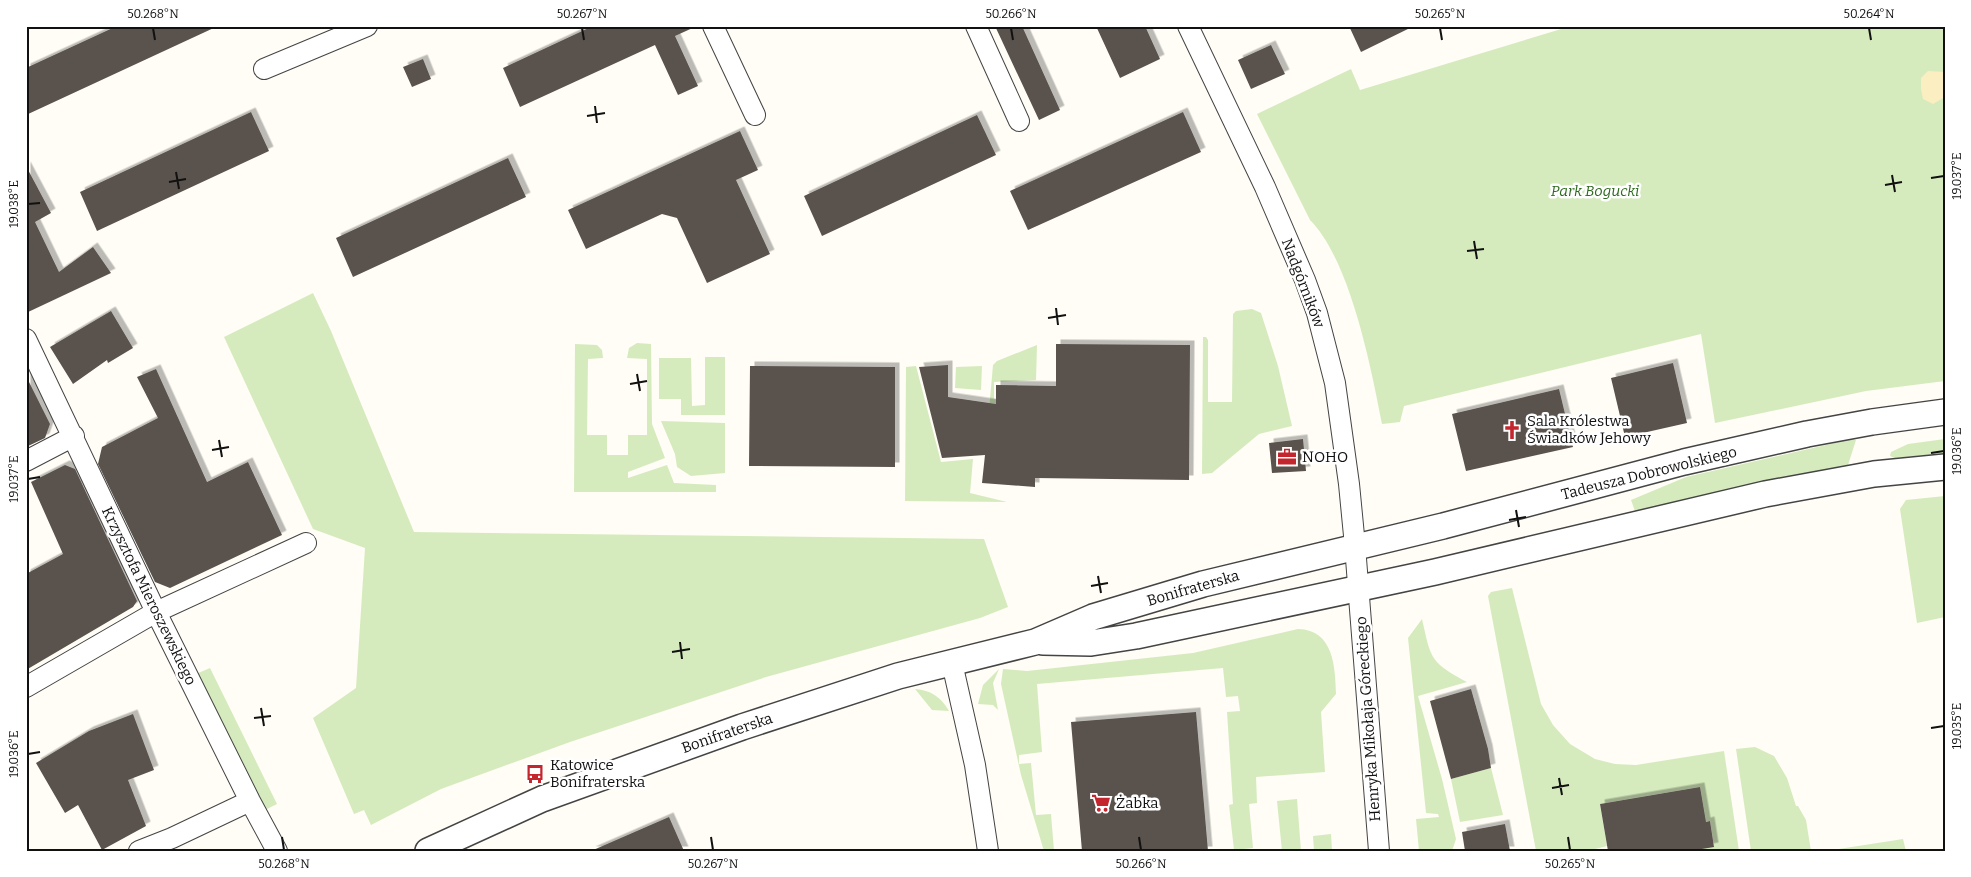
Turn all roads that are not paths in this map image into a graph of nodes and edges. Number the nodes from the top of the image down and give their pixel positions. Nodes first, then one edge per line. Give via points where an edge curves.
1 (367, 26) edge
2 (713, 26) edge
3 (976, 26) edge
4 (1188, 26) edge
5 (264, 69) dead end
6 (755, 115) dead end
7 (1019, 121) dead end
8 (26, 339) edge
9 (1945, 412) edge
10 (74, 436) junction
11 (26, 461) edge
12 (1945, 467) edge
13 (306, 543) dead end
14 (1355, 546) junction
15 (1358, 587) junction
16 (156, 612) junction
17 (1035, 642) junction
18 (952, 663) junction
19 (26, 687) edge
20 (250, 801) junction
21 (139, 851) edge
22 (278, 851) edge
23 (428, 851) edge
24 (988, 851) edge
25 (1379, 851) edge

1 - 5 street
2 - 6 street
3 - 7 street
4 - 14 street, Nadgórników via 1265,187 1317,312 1335,383
8 - 10 street, Krzysztofa Mieroszewskiego
9 - 14 street, Tadeusza Dobrowolskiego via 1807,434
10 - 11 street
10 - 16 street, Krzysztofa Mieroszewskiego
12 - 15 street via 1874,474 1765,494 1444,570
13 - 16 street
14 - 15 street, Nadgórników
14 - 17 street, Bonifraterska via 1212,581 1093,617
15 - 17 street, Bonifraterska via 1136,636 1091,643
15 - 25 street, Henryka Mikołaja Góreckiego
16 - 19 street
16 - 20 street, Krzysztofa Mieroszewskiego
17 - 18 street, Bonifraterska
18 - 23 street, Bonifraterska via 742,726 616,771 542,799
18 - 24 street via 974,757
20 - 21 street
20 - 22 street, Krzysztofa Mieroszewskiego

